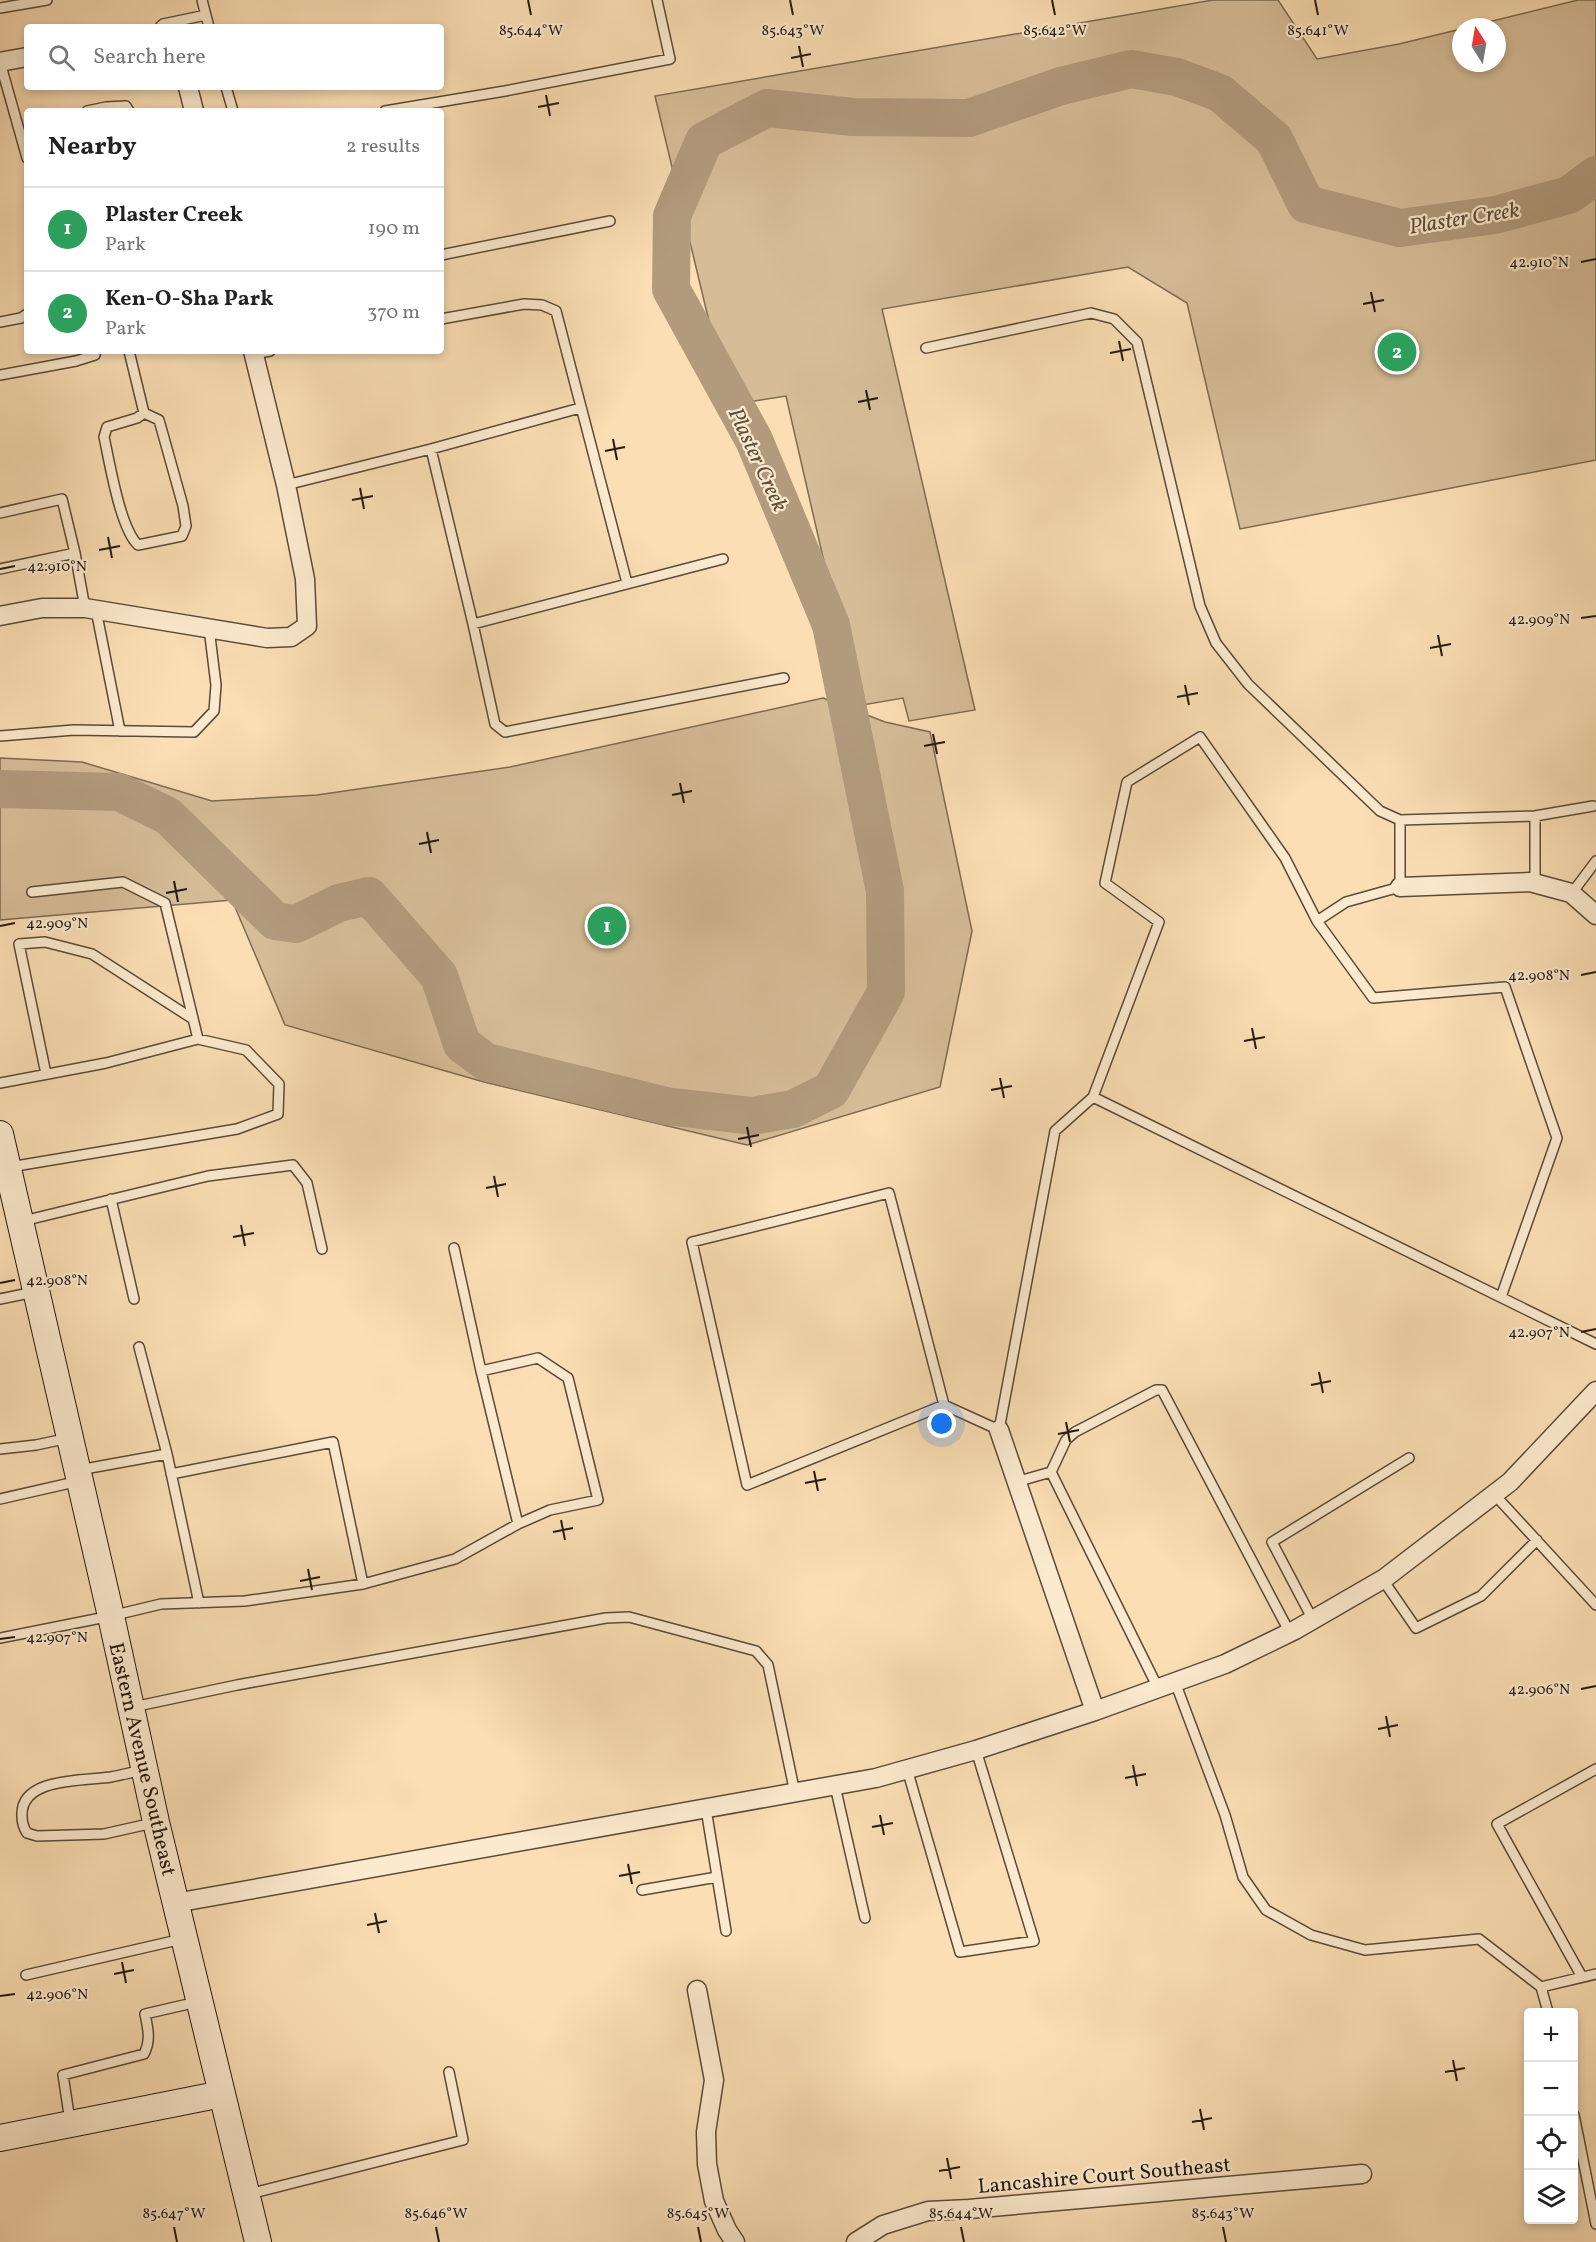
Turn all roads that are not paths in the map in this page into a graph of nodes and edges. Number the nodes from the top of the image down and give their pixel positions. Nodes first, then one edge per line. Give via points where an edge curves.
1 (47, 0) edge
2 (202, 0) edge
3 (657, 0) edge
4 (0, 8) edge
5 (206, 15) junction
6 (163, 24) edge
7 (208, 24) edge
8 (24, 58) edge
9 (0, 62) edge
10 (189, 90) edge
11 (227, 90) edge
12 (101, 108) edge
13 (127, 108) edge
14 (193, 108) edge
15 (231, 108) edge
16 (403, 108) edge
17 (22, 123) edge
18 (610, 221) dead end
19 (444, 254) edge
20 (24, 316) edge
21 (444, 318) edge
22 (0, 322) edge
23 (927, 348) dead end
24 (95, 354) edge
25 (130, 354) edge
26 (259, 354) edge
27 (0, 375) edge
28 (580, 408) junction
29 (144, 413) junction
30 (431, 449) junction
31 (286, 485) junction
32 (0, 513) edge
33 (75, 553) junction
34 (723, 559) dead end
35 (0, 569) edge
36 (627, 583) junction
37 (90, 609) junction
38 (0, 616) edge
39 (473, 624) junction
40 (209, 628) junction
41 (784, 678) dead end
42 (120, 731) junction
43 (0, 736) edge
44 (1593, 806) dead end
45 (1535, 816) junction
46 (1400, 820) junction
47 (1596, 861) edge
48 (1535, 884) junction
49 (1400, 887) junction
50 (32, 892) dead end
51 (1572, 893) junction
52 (1596, 915) edge
53 (1317, 921) junction
54 (193, 1020) junction
55 (198, 1039) junction
56 (46, 1074) junction
57 (0, 1083) edge
58 (1093, 1097) junction
59 (0, 1134) edge
60 (6, 1174) edge
61 (111, 1199) junction
62 (21, 1222) junction
63 (454, 1248) dead end
64 (322, 1249) dead end
65 (37, 1292) junction
66 (1501, 1297) junction
67 (0, 1299) edge
68 (134, 1299) dead end
69 (1596, 1344) edge
70 (139, 1347) dead end
71 (481, 1371) junction
72 (1596, 1391) edge
73 (944, 1405) junction
74 (999, 1430) junction
75 (69, 1438) junction
76 (0, 1449) edge
77 (167, 1454) junction
78 (1408, 1458) dead end
79 (1051, 1472) junction
80 (171, 1474) junction
81 (78, 1476) junction
82 (1016, 1482) junction
83 (1494, 1494) junction
84 (0, 1499) edge
85 (518, 1524) junction
86 (1537, 1540) junction
87 (1383, 1580) junction
88 (363, 1584) junction
89 (199, 1603) junction
90 (1596, 1605) edge
91 (111, 1616) junction
92 (1314, 1620) junction
93 (1290, 1633) junction
94 (0, 1638) edge
95 (1166, 1685) junction
96 (131, 1707) junction
97 (1095, 1712) junction
98 (976, 1750) junction
99 (907, 1769) junction
100 (1596, 1769) edge
101 (144, 1770) junction
102 (835, 1786) junction
103 (795, 1793) junction
104 (706, 1809) junction
105 (156, 1822) junction
106 (717, 1877) junction
107 (642, 1890) dead end
108 (175, 1903) junction
109 (865, 1918) dead end
110 (726, 1931) dead end
111 (184, 1939) junction
112 (1596, 1974) edge
113 (26, 1975) dead end
114 (1582, 1977) junction
115 (1541, 1987) junction
116 (697, 1990) dead end
117 (199, 2002) junction
118 (1547, 2008) edge
119 (449, 2072) dead end
120 (222, 2094) junction
121 (1574, 2116) edge
122 (70, 2123) junction
123 (0, 2138) edge
124 (1362, 2174) dead end
125 (1593, 2193) edge
126 (247, 2194) junction
127 (1596, 2224) edge
128 (258, 2242) edge
129 (735, 2242) edge
130 (856, 2242) edge

1 - 4 lane
2 - 5 lane
3 - 16 lane via 670,59
5 - 6 lane
5 - 7 lane
8 - 9 street
9 - 17 lane
10 - 14 street
11 - 15 lane
12 - 13 lane
18 - 19 lane
20 - 22 lane
21 - 28 lane via 524,304 556,311
23 - 46 lane via 1091,313 1114,319 1137,342 1200,606 1216,643 1248,684 1380,811
24 - 27 lane
25 - 29 lane
26 - 31 street
28 - 30 lane
28 - 36 lane
29 - 29 lane via 107,427 104,437 124,520 130,537 138,545 182,536 186,526 159,420
30 - 31 lane
30 - 39 lane
31 - 40 street via 306,579 307,626 291,637 267,638
32 - 33 lane via 62,499
33 - 35 lane
33 - 37 lane
34 - 36 lane
36 - 39 lane
37 - 38 street via 42,608
37 - 40 street
37 - 42 lane
39 - 41 lane via 495,724 505,732
40 - 42 lane via 216,685 214,711 194,732
42 - 43 lane
44 - 45 lane
45 - 46 lane
45 - 48 lane
46 - 49 lane
47 - 51 lane
48 - 49 street
48 - 51 street
49 - 53 lane via 1346,902
50 - 54 lane via 123,882 165,903
51 - 52 street
53 - 58 lane via 1285,858 1200,737 1127,782 1105,883 1159,922
53 - 66 lane via 1373,998 1505,987 1557,1138
54 - 55 lane
54 - 56 lane via 92,954 45,942 19,944
55 - 56 lane
55 - 60 lane via 246,1050 279,1084 278,1114 237,1130
56 - 57 lane
58 - 66 lane
58 - 74 lane via 1055,1131
59 - 60 main road, Eastern Avenue Southeast
60 - 62 main road, Eastern Avenue Southeast
61 - 62 lane
61 - 64 lane via 207,1176 293,1165 307,1183
61 - 68 lane
62 - 65 main road, Eastern Avenue Southeast
63 - 71 lane
65 - 67 lane
65 - 75 main road, Eastern Avenue Southeast
66 - 69 lane
70 - 77 lane
71 - 85 lane
71 - 85 lane via 538,1358 568,1378 598,1500 550,1510
72 - 83 street
73 - 73 lane via 747,1485 692,1242 889,1193
73 - 74 lane
74 - 82 street
75 - 76 lane
75 - 81 main road, Eastern Avenue Southeast
77 - 80 lane
77 - 81 lane
78 - 92 lane via 1272,1542
79 - 82 lane
79 - 93 lane via 1066,1440 1075,1432 1162,1390
79 - 95 lane
80 - 88 lane via 333,1442
80 - 89 lane
81 - 84 lane
81 - 91 main road, Eastern Avenue Southeast
82 - 97 street
83 - 86 lane
83 - 87 street
85 - 88 lane via 455,1559
86 - 87 lane via 1481,1596 1416,1628
86 - 90 lane
87 - 92 street
88 - 89 lane via 245,1602
89 - 91 lane via 161,1604
91 - 94 lane
91 - 96 main road, Eastern Avenue Southeast
92 - 93 street
93 - 95 street via 1225,1664
95 - 97 street
95 - 115 lane via 1225,1815 1243,1877 1266,1910 1311,1935 1365,1950 1479,1939
96 - 101 main road, Eastern Avenue Southeast
96 - 103 lane via 606,1618 629,1617 756,1651 768,1665
97 - 98 street
98 - 99 street
98 - 99 lane via 1034,1941 960,1952
99 - 102 street
100 - 114 lane via 1497,1824
101 - 105 main road, Eastern Avenue Southeast
101 - 105 lane via 44,1787 26,1796 21,1805 22,1826 27,1833 37,1836 104,1834
102 - 103 street
102 - 109 lane
103 - 104 street
104 - 106 lane
104 - 108 street
105 - 108 main road, Eastern Avenue Southeast
106 - 107 lane
106 - 110 lane
108 - 111 main road, Eastern Avenue Southeast
111 - 113 lane
111 - 117 main road, Eastern Avenue Southeast
112 - 114 lane
114 - 115 lane
115 - 118 lane
116 - 129 street via 714,2080 706,2132 706,2164 714,2200
117 - 120 main road, Eastern Avenue Southeast
117 - 122 lane via 146,2014 149,2045 144,2054 63,2075
119 - 126 lane via 463,2140
120 - 122 main road
120 - 126 main road, Eastern Avenue Southeast
121 - 125 lane
122 - 123 main road
124 - 130 street, Lancashire Court Southeast via 928,2211 883,2225
125 - 127 lane
126 - 128 main road, Eastern Avenue Southeast

